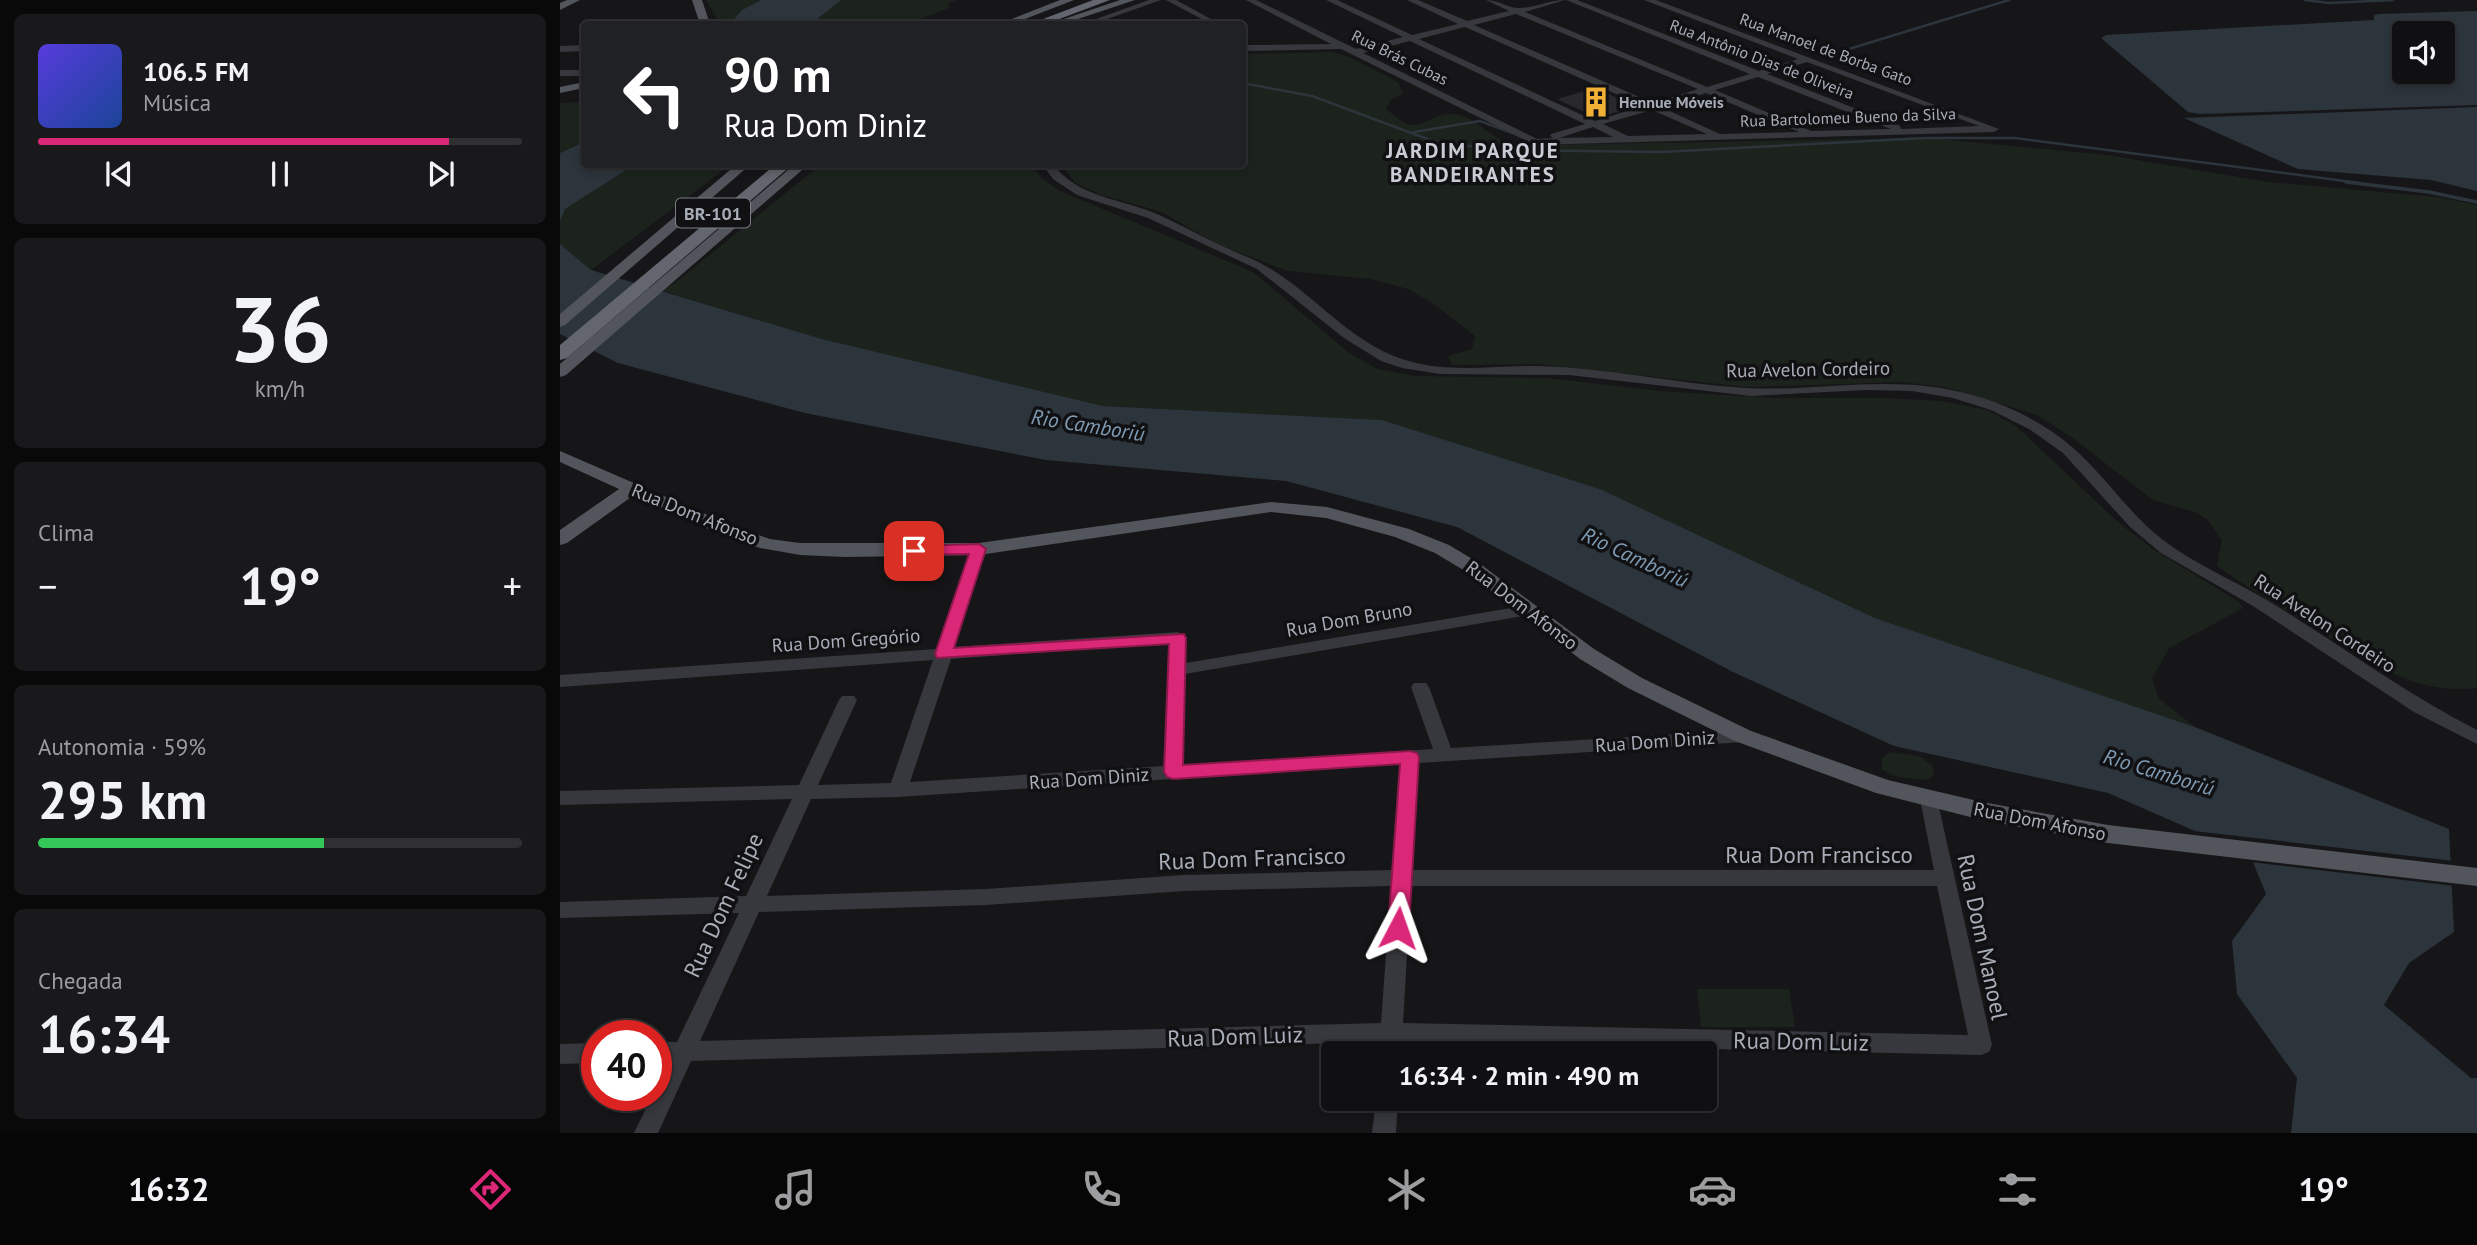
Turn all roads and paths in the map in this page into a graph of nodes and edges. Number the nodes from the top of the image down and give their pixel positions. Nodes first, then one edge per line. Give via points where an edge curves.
1 (575, 0) edge
2 (697, 0) edge
3 (1069, 0) edge
4 (1104, 0) edge
5 (1111, 0) edge
6 (1130, 0) edge
7 (1157, 0) edge
8 (1170, 0) edge
9 (1250, 0) edge
10 (1330, 0) edge
11 (1411, 0) edge
12 (1490, 0) edge
13 (1561, 0) edge
14 (1570, 0) edge
15 (1648, 0) edge
16 (1086, 4) edge
17 (560, 6) edge
18 (1517, 11) junction
19 (1115, 14) junction
20 (1124, 19) dead end
21 (704, 21) edge
22 (1012, 21) edge
23 (1033, 21) edge
24 (1044, 21) edge
25 (1064, 21) edge
26 (1095, 21) edge
27 (1210, 21) edge
28 (1466, 24) junction
29 (1411, 38) junction
30 (1246, 41) edge
31 (1344, 46) junction
32 (581, 48) edge
33 (1246, 48) edge
34 (1259, 48) junction
35 (560, 49) edge
36 (1356, 52) junction
37 (1807, 59) junction
38 (560, 73) edge
39 (581, 73) edge
40 (1758, 74) junction
41 (581, 86) edge
42 (560, 90) edge
43 (1706, 90) junction
44 (1652, 106) junction
45 (1594, 124) junction
46 (1994, 128) joint
47 (1904, 131) junction
48 (1812, 134) junction
49 (1720, 136) junction
50 (1626, 139) junction
51 (1535, 142) junction
52 (740, 168) edge
53 (768, 168) edge
54 (781, 168) edge
55 (798, 168) edge
56 (1050, 168) edge
57 (661, 263) junction
58 (560, 322) edge
59 (560, 341) edge
60 (560, 354) edge
61 (560, 372) edge
62 (560, 456) edge
63 (626, 486) junction
64 (560, 526) edge
65 (560, 539) edge
66 (979, 549) junction
67 (1529, 610) junction
68 (943, 654) junction
69 (1177, 670) junction
70 (560, 681) edge
71 (1420, 687) dead end
72 (848, 700) dead end
73 (1743, 736) junction
74 (2477, 738) edge
75 (1444, 755) junction
76 (1410, 757) junction
77 (1173, 772) junction
78 (898, 790) junction
79 (805, 792) junction
80 (560, 798) edge
81 (1929, 799) junction
82 (2477, 877) edge
83 (1402, 878) junction
84 (1945, 878) junction
85 (753, 904) junction
86 (560, 910) edge
87 (1390, 1041) edge
88 (1321, 1044) edge
89 (1717, 1044) edge
90 (1981, 1045) joint
91 (672, 1051) edge
92 (684, 1051) junction
93 (581, 1053) edge
94 (560, 1054) edge
95 (1386, 1111) edge
96 (646, 1133) edge
97 (1384, 1133) edge

1 - 17 main road
2 - 21 main road
3 - 22 main road
4 - 16 highway
5 - 16 highway
6 - 25 main road
7 - 19 street
8 - 27 street
9 - 31 street, Rua Brás Cubas
10 - 29 street
11 - 28 street
12 - 18 street
13 - 18 street
14 - 40 street, Rua Antônio Dias de Oliveira
15 - 37 street, Rua Manoel de Borba Gato
16 - 23 highway
16 - 24 highway
18 - 28 street
18 - 43 street
19 - 20 street
19 - 26 street
28 - 29 street
28 - 44 street
29 - 36 street
29 - 45 street
30 - 34 street
31 - 34 street
31 - 36 street, Rua Brás Cubas
32 - 35 street
33 - 34 street
36 - 51 street, Rua Brás Cubas
37 - 40 street
37 - 46 street, Rua Manoel de Borba Gato
38 - 39 street
40 - 43 street
40 - 47 street, Rua Antônio Dias de Oliveira
41 - 42 main road
43 - 44 street
43 - 48 street
44 - 45 street
44 - 49 street
45 - 50 street
45 - 51 street
46 - 47 street, Rua Bartolomeu Bueno da Silva
47 - 48 street, Rua Bartolomeu Bueno da Silva
48 - 49 street, Rua Bartolomeu Bueno da Silva
49 - 50 street, Rua Bartolomeu Bueno da Silva
50 - 51 street, Rua Bartolomeu Bueno da Silva
52 - 58 main road
53 - 57 highway, BR-101
54 - 57 highway, BR-101
55 - 61 main road
56 - 74 street, Rua Avelon Cordeiro via 1075,191 1155,217 1259,266 1364,346 1404,365 1570,371 1753,392 1893,387 1970,398 2003,410 2034,426 2080,462 2158,544 2258,601 2416,705
57 - 59 highway, BR-101
57 - 60 highway, BR-101
62 - 63 main road, Rua Dom Afonso
63 - 64 main road
63 - 65 main road
63 - 66 main road, Rua Dom Afonso via 767,544 845,551
66 - 67 main road, Rua Dom Afonso via 1254,509 1294,508 1376,526 1430,544 1472,567
66 - 68 street
67 - 69 street, Rua Dom Bruno
67 - 73 main road, Rua Dom Afonso via 1634,683
68 - 69 street, Rua Dom Gregório via 1178,638
68 - 70 street, Rua Dom Gregório
68 - 78 street
69 - 77 street
71 - 75 street
72 - 79 street, Rua Dom Felipe
73 - 75 street, Rua Dom Diniz
73 - 81 main road, Rua Dom Afonso
75 - 76 street, Rua Dom Diniz
76 - 77 street, Rua Dom Diniz
76 - 83 street
77 - 78 street, Rua Dom Diniz
78 - 79 street, Rua Dom Diniz
79 - 80 street, Rua Dom Diniz
79 - 85 street, Rua Dom Felipe
81 - 82 main road, Rua Dom Afonso via 2146,839
81 - 84 street, Rua Dom Manoel
83 - 84 street, Rua Dom Francisco
83 - 85 street, Rua Dom Francisco via 1184,883 986,897
83 - 87 street
84 - 90 street, Rua Dom Manoel
85 - 86 street, Rua Dom Francisco
85 - 92 street, Rua Dom Felipe
88 - 92 street, Rua Dom Luiz
89 - 90 street, Rua Dom Luiz
91 - 92 street, Rua Dom Luiz
92 - 96 street, Rua Dom Felipe
93 - 94 street
95 - 97 street

